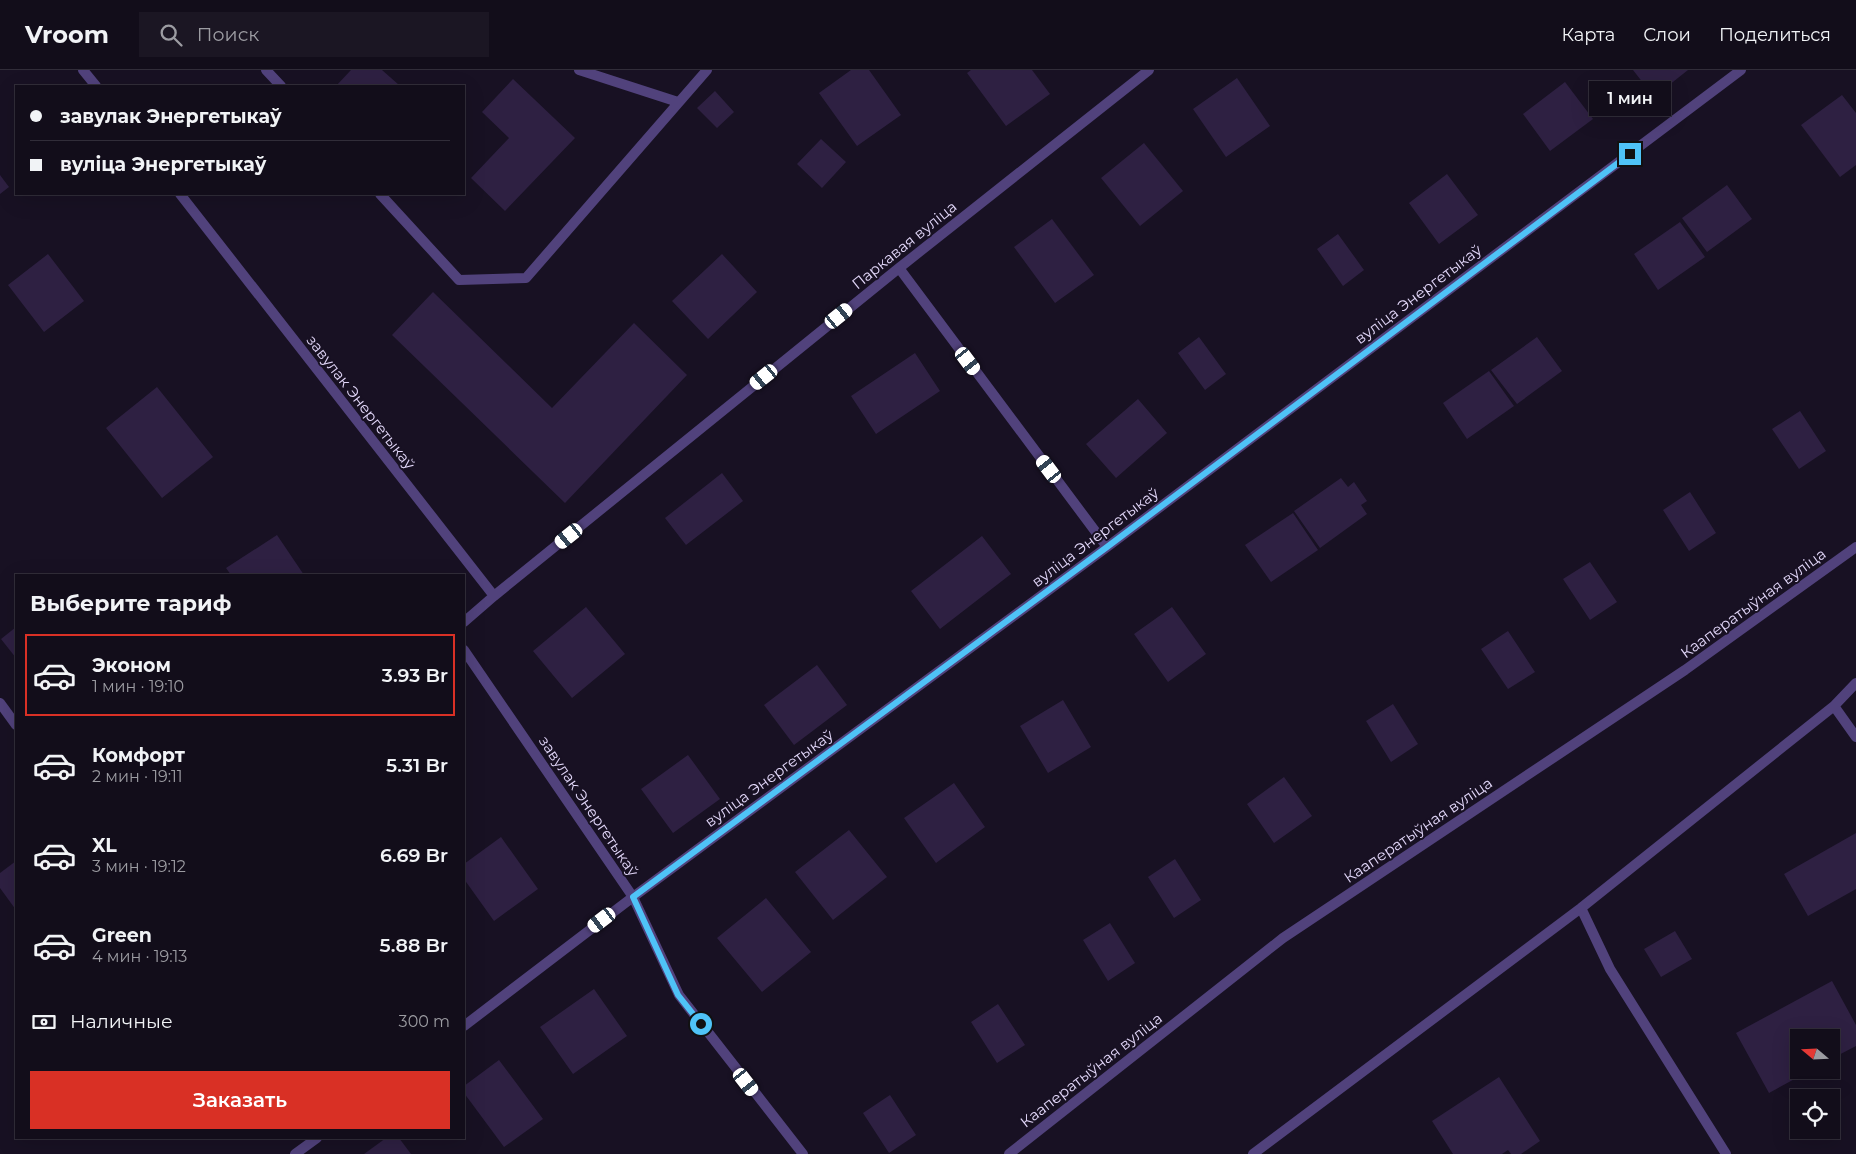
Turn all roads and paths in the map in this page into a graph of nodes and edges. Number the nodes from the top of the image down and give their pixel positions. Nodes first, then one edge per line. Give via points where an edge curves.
1 (83, 70) edge
2 (266, 70) edge
3 (579, 70) edge
4 (707, 70) edge
5 (1149, 70) edge
6 (1741, 70) edge
7 (95, 85) edge
8 (280, 85) edge
9 (678, 102) junction
10 (181, 195) edge
11 (381, 195) edge
12 (899, 268) junction
13 (1107, 547) junction
14 (1856, 547) edge
15 (494, 596) junction
16 (465, 621) edge
17 (465, 651) edge
18 (1856, 683) edge
19 (0, 703) edge
20 (1834, 706) junction
21 (15, 724) edge
22 (1856, 737) edge
23 (633, 897) junction
24 (1582, 908) junction
25 (465, 1025) edge
26 (317, 1139) edge
27 (295, 1154) edge
28 (803, 1154) edge
29 (1009, 1154) edge
30 (1253, 1154) edge
31 (1726, 1154) edge

1 - 7 street
2 - 8 street
3 - 9 street
4 - 9 street
5 - 12 street, Паркавая вуліца
6 - 13 street, вуліца Энергетыкаў
9 - 11 street via 526,278 459,280
10 - 15 street, завулак Энергетыкаў
12 - 13 street
12 - 15 street, Паркавая вуліца
13 - 23 street, вуліца Энергетыкаў
14 - 29 street, Кааператыўная вуліца via 1685,670 1283,938
15 - 16 street
17 - 23 street, завулак Энергетыкаў
18 - 20 street
19 - 21 street
20 - 22 street
20 - 24 street
23 - 25 street, вуліца Энергетыкаў
23 - 28 street, завулак Энергетыкаў via 678,995
24 - 30 street
24 - 31 street via 1610,969
26 - 27 street

